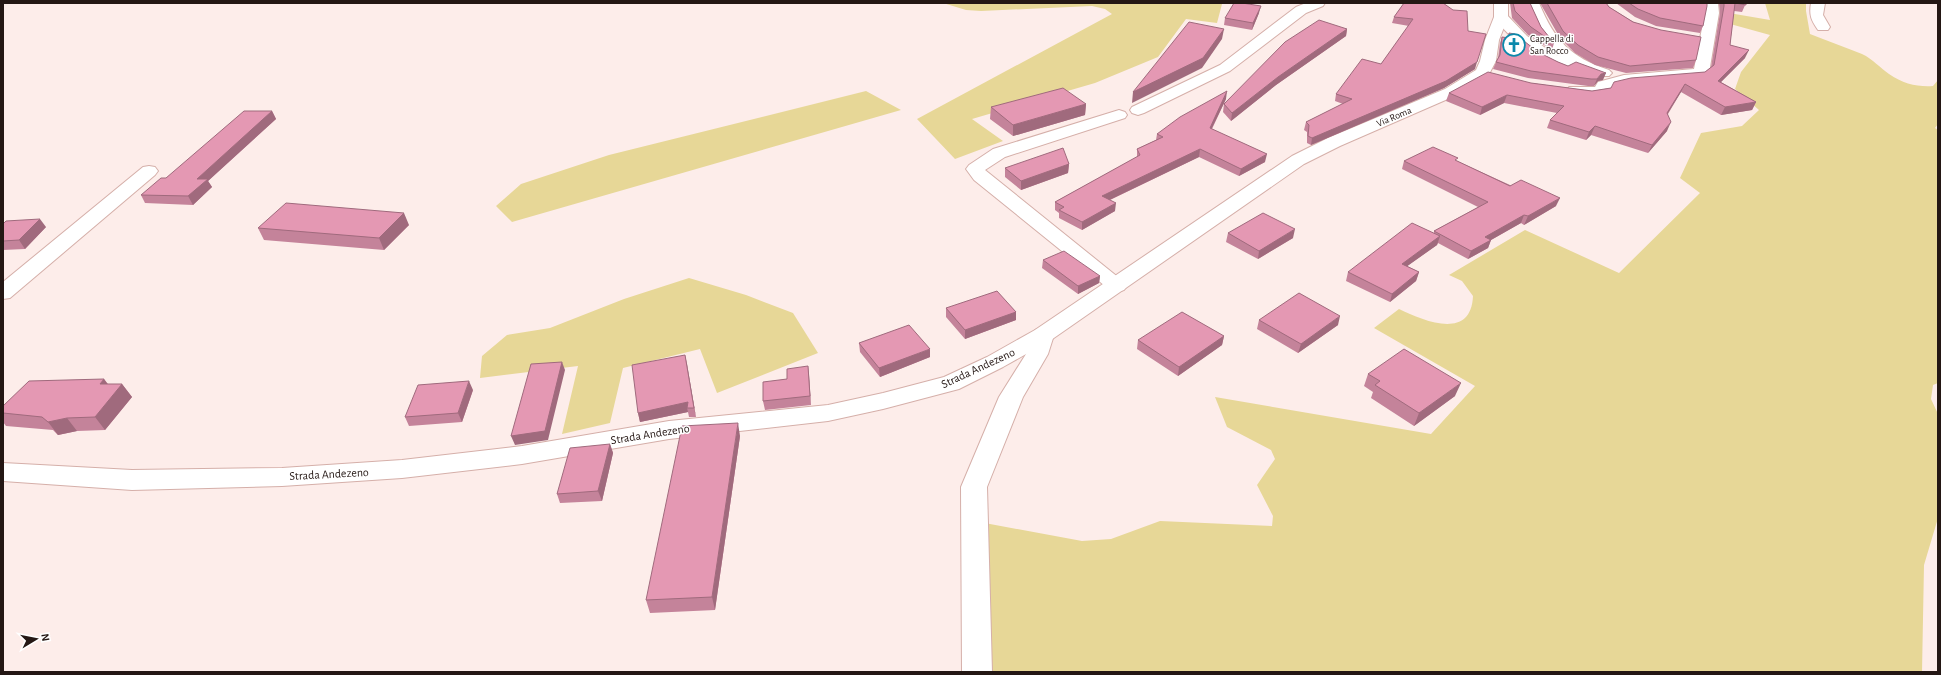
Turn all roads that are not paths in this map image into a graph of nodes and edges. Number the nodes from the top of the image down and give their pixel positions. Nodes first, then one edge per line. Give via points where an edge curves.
1 (1318, 3) edge
2 (1532, 3) edge
3 (1711, 3) edge
4 (1818, 3) edge
5 (1501, 10) edge
6 (1823, 27) dead end
7 (1483, 73) junction
8 (1499, 78) edge
9 (1624, 80) junction
10 (1604, 85) junction
11 (1559, 87) edge
12 (1138, 110) dead end
13 (1119, 116) dead end
14 (149, 171) dead end
15 (1242, 199) joint
16 (1117, 286) junction
17 (3, 293) edge
18 (1043, 335) junction
19 (3, 472) edge
20 (977, 672) edge

1 - 12 street via 1301,10 1225,68
2 - 9 street via 1554,45 1564,54 1589,69
3 - 9 street via 1701,39 1701,73
4 - 6 street via 1816,15
5 - 7 street
5 - 10 street via 1510,30 1530,47
7 - 8 street
7 - 15 street, Via Roma via 1450,92 1298,160
9 - 10 street
10 - 11 street via 1601,92
13 - 16 street via 999,152 975,169 980,176
14 - 17 street
15 - 16 street, Strada Andezeno
16 - 18 street, Strada Andezeno
18 - 19 street, Strada Andezeno via 951,383 883,401 828,412 669,430 522,455 402,470 282,476 132,480
18 - 20 street via 1037,354 1011,397 974,487

